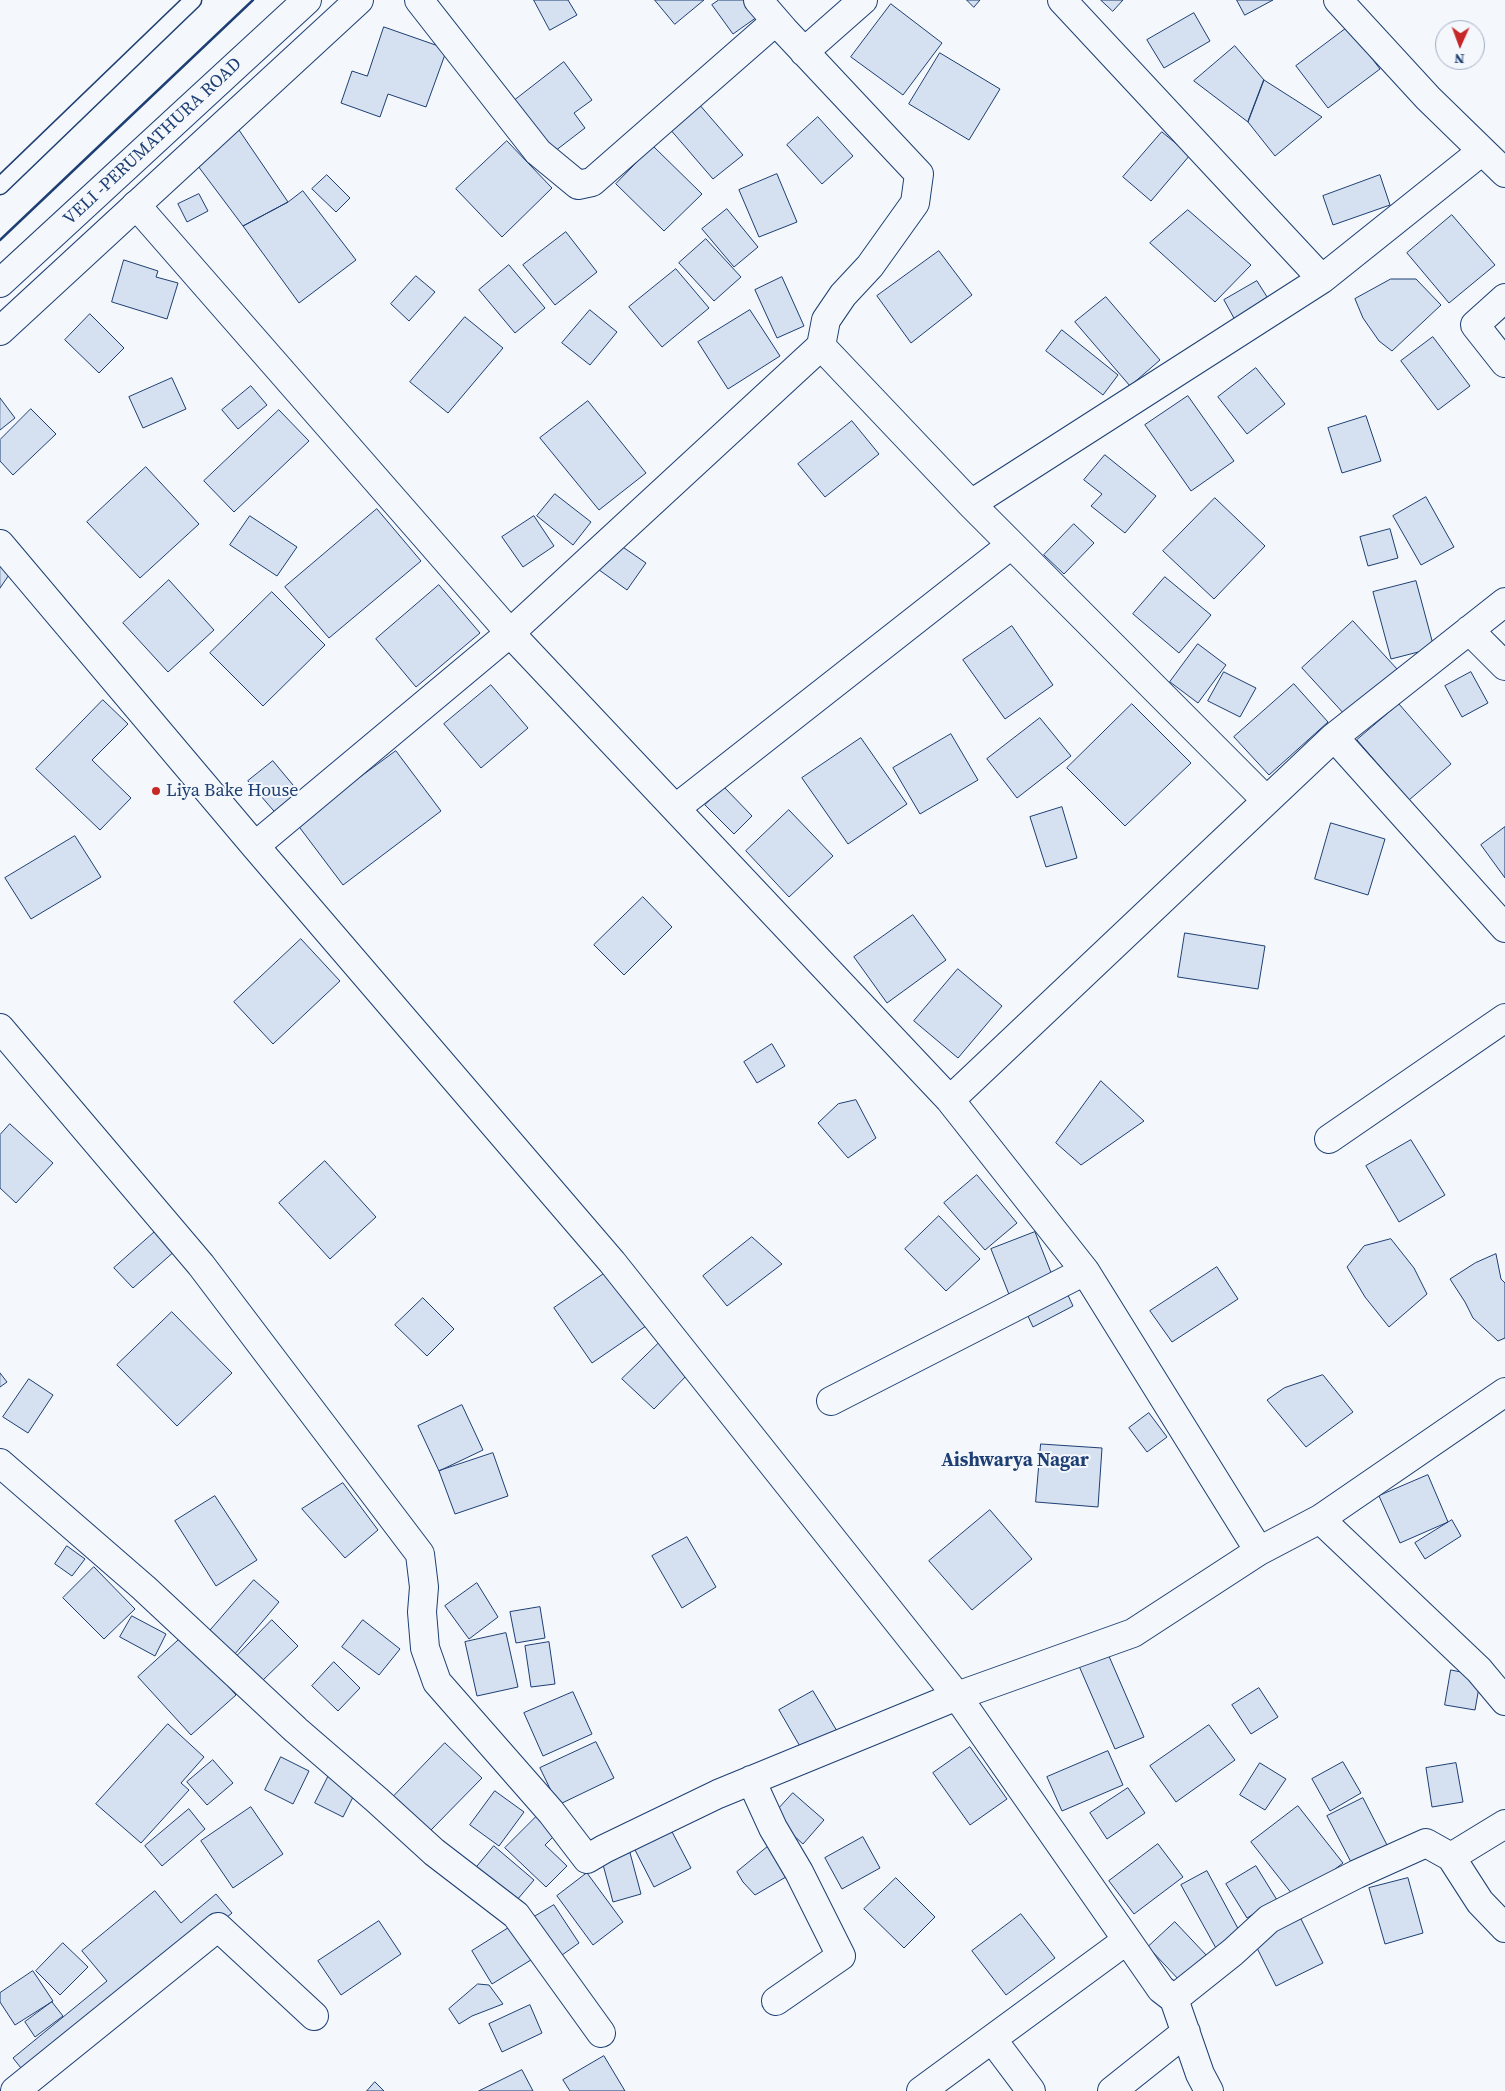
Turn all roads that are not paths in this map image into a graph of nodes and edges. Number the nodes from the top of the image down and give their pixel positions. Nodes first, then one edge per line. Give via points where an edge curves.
1 (193, 0) edge
2 (307, 0) edge
3 (358, 0) edge
4 (419, 0) edge
5 (758, 0) edge
6 (863, 0) edge
7 (1062, 0) edge
8 (1338, 0) edge
9 (776, 21) junction
10 (804, 52) junction
11 (1482, 151) junction
12 (1505, 173) edge
13 (0, 186) edge
14 (136, 205) junction
15 (1322, 280) junction
16 (0, 284) edge
17 (1505, 298) edge
18 (0, 330) edge
19 (820, 346) junction
20 (1505, 363) edge
21 (971, 504) junction
22 (0, 544) edge
23 (1011, 545) junction
24 (1505, 602) edge
25 (1468, 630) junction
26 (510, 633) junction
27 (1505, 666) edge
28 (1334, 737) junction
29 (1266, 800) junction
30 (676, 808) junction
31 (255, 846) junction
32 (1505, 928) edge
33 (1505, 1018) edge
34 (0, 1028) edge
35 (950, 1100) junction
36 (1329, 1139) dead end
37 (1085, 1271) junction
38 (1505, 1392) edge
39 (831, 1401) dead end
40 (0, 1463) edge
41 (1320, 1519) junction
42 (1259, 1551) junction
43 (957, 1696) junction
44 (1505, 1701) edge
45 (751, 1780) junction
46 (1505, 1824) edge
47 (1451, 1858) junction
48 (1505, 1928) edge
49 (1128, 1940) junction
50 (1174, 1998) junction
51 (776, 2001) dead end
52 (314, 2016) dead end
53 (1186, 2032) junction
54 (601, 2033) dead end
55 (992, 2039) junction
56 (15, 2091) edge
57 (921, 2091) edge
58 (1031, 2091) edge
59 (1112, 2091) edge
60 (1209, 2091) edge

1 - 13 lane
2 - 16 street, VELI -PERUMATHURA ROAD
3 - 14 street
4 - 9 street via 538,152 578,185 592,182
5 - 9 street
6 - 10 street
7 - 15 street
8 - 11 street via 1428,98
9 - 10 street
10 - 19 street via 919,174 915,203 870,266 842,295 826,320
11 - 12 street
11 - 15 street
14 - 18 street
14 - 26 street
15 - 21 street
17 - 20 street via 1475,326
19 - 21 street
19 - 26 street
21 - 23 street
22 - 31 street
23 - 29 street
23 - 30 street
24 - 25 street
25 - 27 street
25 - 28 street
26 - 30 street
26 - 31 street
28 - 29 street
28 - 32 street
29 - 35 street
30 - 35 street
31 - 43 street via 612,1262
33 - 36 street
34 - 45 street via 201,1265 420,1554 425,1648 438,1682 551,1812 587,1859
35 - 37 street
37 - 39 street
37 - 42 street
38 - 41 street
40 - 54 street via 144,1588 296,1730 434,1852 516,1915
41 - 42 street
41 - 44 street via 1479,1670
42 - 43 street via 1133,1633
43 - 45 street
43 - 49 street
45 - 51 street via 841,1956
46 - 47 street
47 - 48 street via 1480,1902
47 - 50 street via 1426,1844 1357,1874 1269,1919
49 - 50 street via 1161,1988
49 - 55 street
50 - 53 street
52 - 56 street via 218,1928
53 - 59 street
53 - 60 street
55 - 57 street
55 - 58 street

